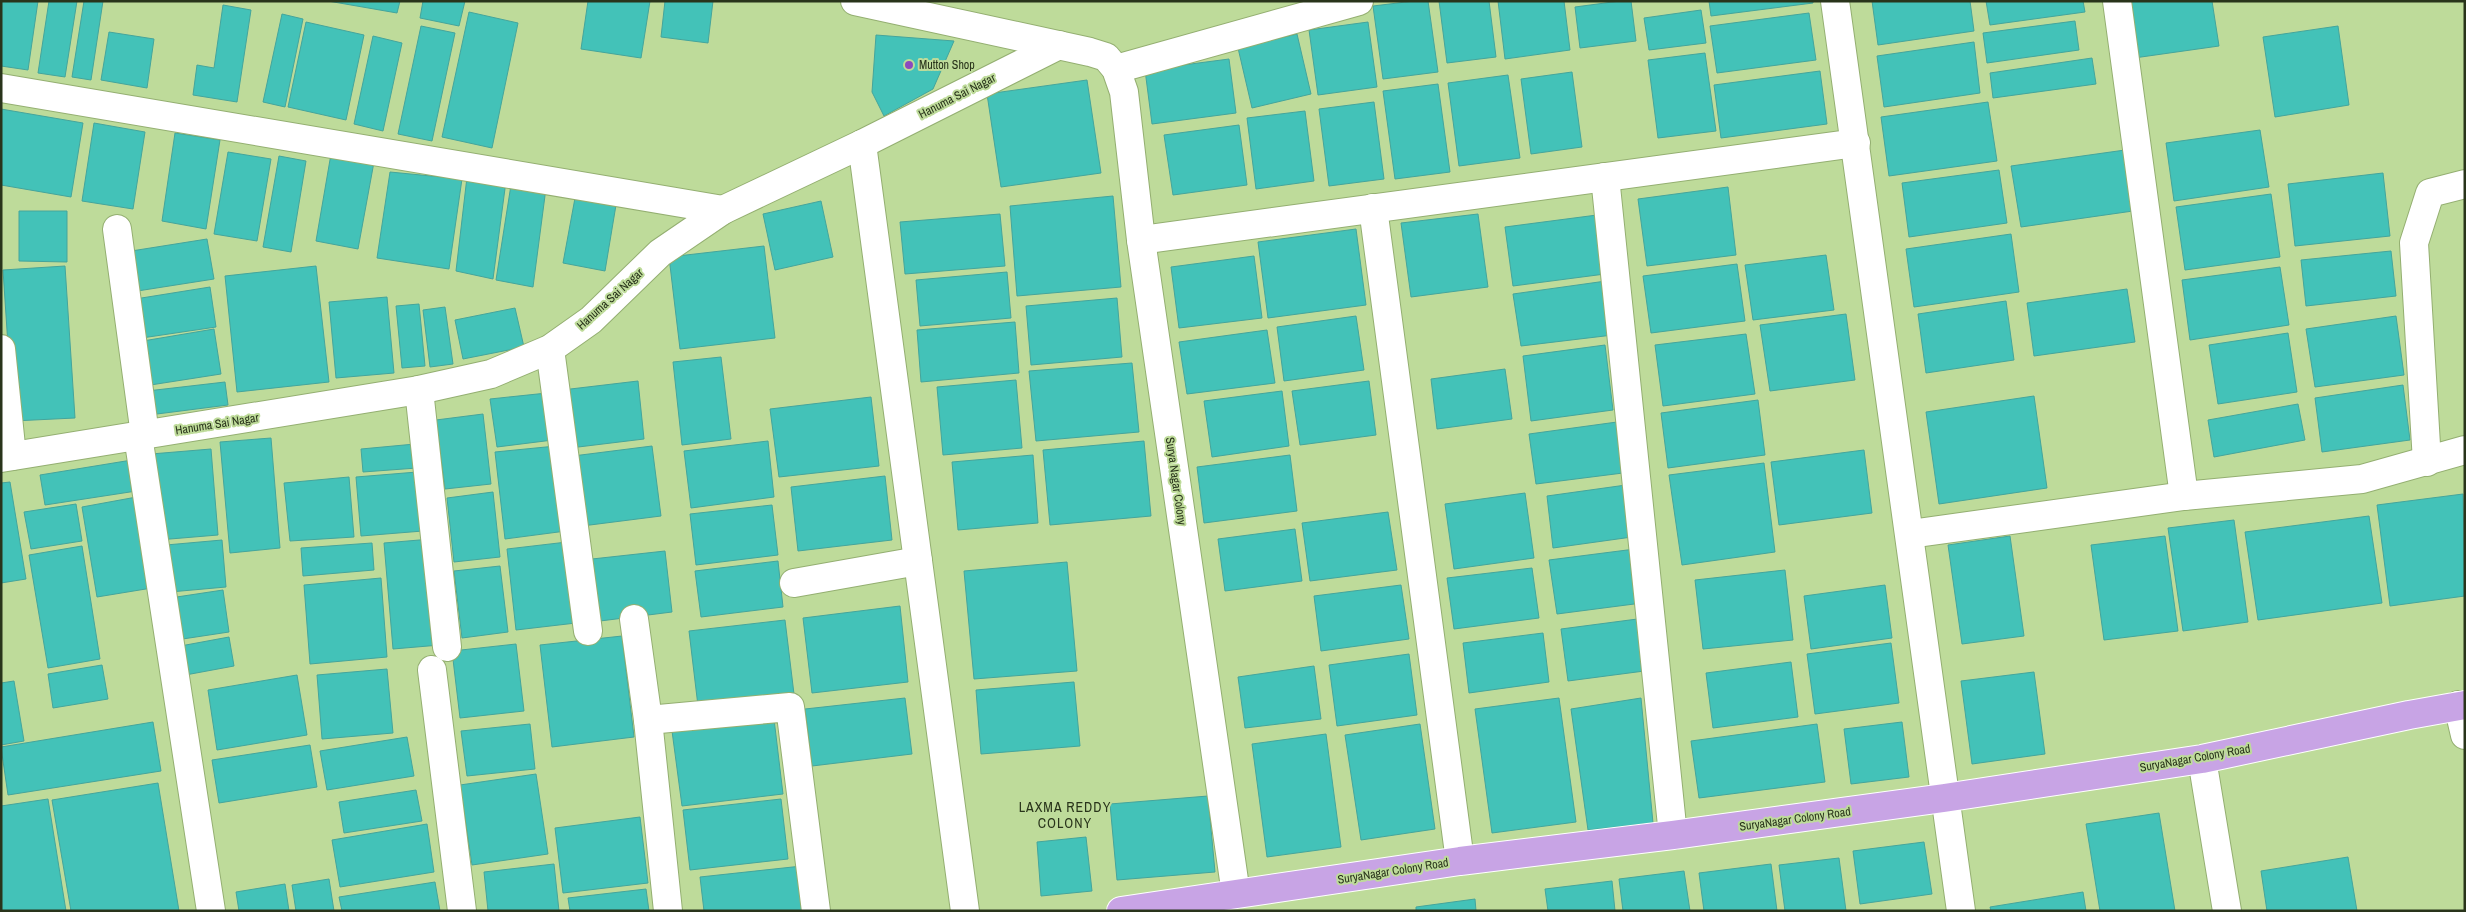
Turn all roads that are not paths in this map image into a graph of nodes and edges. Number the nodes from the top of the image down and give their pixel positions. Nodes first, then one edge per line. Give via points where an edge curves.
1 (855, 1) edge
2 (1359, 1) edge
3 (1835, 1) edge
4 (2117, 1) edge
5 (1058, 45) junction
6 (1116, 69) junction
7 (1, 88) edge
8 (1856, 143) junction
9 (862, 144) junction
10 (1606, 177) junction
11 (2465, 184) edge
12 (1373, 208) junction
13 (724, 210) junction
14 (117, 229) dead end
15 (1141, 240) junction
16 (1, 349) edge
17 (550, 349) junction
18 (420, 390) junction
19 (141, 436) junction
20 (2465, 450) edge
21 (7, 457) edge
22 (2427, 462) junction
23 (2184, 496) junction
24 (1910, 534) junction
25 (918, 561) junction
26 (794, 583) dead end
27 (634, 619) dead end
28 (588, 631) dead end
29 (447, 647) dead end
30 (432, 670) dead end
31 (2462, 705) edge
32 (648, 720) junction
33 (2465, 735) edge
34 (2202, 759) junction
35 (1944, 798) junction
36 (1674, 835) junction
37 (1460, 861) junction
38 (1236, 894) junction
39 (1153, 908) edge
40 (211, 911) edge
41 (462, 911) edge
42 (668, 911) edge
43 (816, 911) edge
44 (965, 911) edge
45 (1121, 911) edge
46 (1962, 911) edge
47 (2227, 911) edge

1 - 5 street
2 - 6 street
3 - 8 street
4 - 23 street
5 - 6 street via 1106,57
5 - 9 street, Hanuma Sai Nagar
6 - 15 street, Surya Nagar Colony via 1124,92
7 - 13 street
8 - 10 street
8 - 24 street
9 - 13 street, Hanuma Sai Nagar
9 - 25 street
10 - 12 street
10 - 36 street
11 - 22 street via 2430,193 2414,243
12 - 15 street
12 - 37 street
13 - 17 street, Hanuma Sai Nagar via 660,253 591,320
14 - 19 street
15 - 38 street, Surya Nagar Colony
16 - 21 street
17 - 18 street, Hanuma Sai Nagar via 491,374
17 - 28 street
18 - 19 street, Hanuma Sai Nagar
18 - 29 street
19 - 21 street, Hanuma Sai Nagar
19 - 40 street
20 - 22 street
22 - 23 street via 2362,479
23 - 24 street
24 - 35 street
25 - 26 street
25 - 44 street
27 - 32 street
30 - 41 street
31 - 33 street
31 - 34 main road, SuryaNagar Colony Road
32 - 42 street
32 - 43 street via 790,707
34 - 35 main road, SuryaNagar Colony Road
34 - 47 street
35 - 36 main road, SuryaNagar Colony Road
35 - 46 street
36 - 37 main road, SuryaNagar Colony Road
37 - 38 main road, SuryaNagar Colony Road
38 - 39 main road, SuryaNagar Colony Road
39 - 45 main road, SuryaNagar Colony Road

